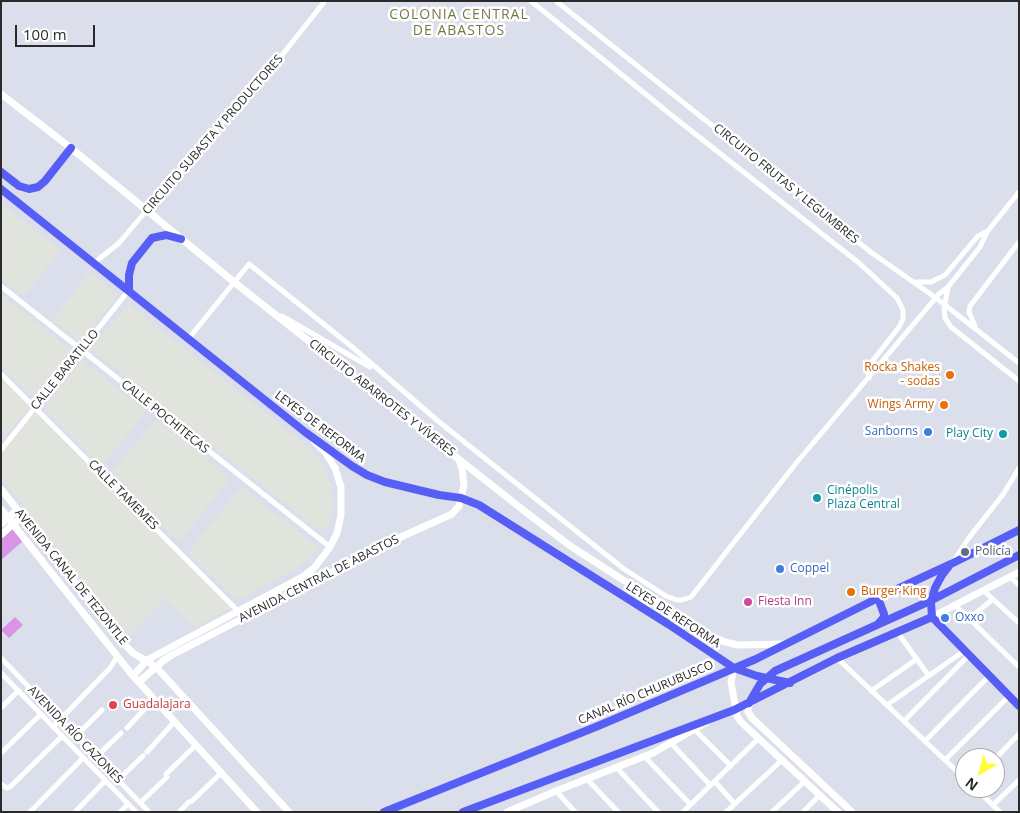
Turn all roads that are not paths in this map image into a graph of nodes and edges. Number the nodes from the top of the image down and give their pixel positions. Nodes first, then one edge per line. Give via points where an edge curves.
1 (325, 1) edge
2 (531, 1) edge
3 (556, 1) edge
4 (2, 96) edge
5 (71, 148) junction
6 (1, 172) edge
7 (1, 189) edge
8 (1019, 192) edge
9 (147, 210) junction
10 (987, 232) junction
11 (181, 239) junction
12 (1019, 242) edge
13 (94, 263) junction
14 (234, 282) junction
15 (914, 282) junction
16 (1, 286) edge
17 (948, 287) junction
18 (129, 290) junction
19 (268, 308) junction
20 (976, 329) junction
21 (189, 338) junction
22 (82, 350) junction
23 (1019, 363) edge
24 (379, 372) junction
25 (1, 374) edge
26 (869, 378) junction
27 (1018, 381) edge
28 (35, 408) junction
29 (305, 432) junction
30 (1, 450) edge
31 (458, 458) junction
32 (1019, 468) edge
33 (1, 489) edge
34 (461, 498) junction
35 (1, 509) edge
36 (17, 510) junction
37 (10, 520) junction
38 (1, 524) edge
39 (1019, 530) edge
40 (1, 535) edge
41 (330, 547) junction
42 (1019, 554) edge
43 (951, 564) junction
44 (1019, 572) edge
45 (1010, 577) junction
46 (1019, 585) edge
47 (984, 591) junction
48 (878, 598) junction
49 (993, 599) junction
50 (932, 600) junction
51 (955, 605) junction
52 (238, 611) junction
53 (932, 617) junction
54 (244, 618) junction
55 (969, 619) junction
56 (1019, 623) edge
57 (877, 625) junction
58 (898, 633) junction
59 (789, 644) junction
60 (966, 653) junction
61 (117, 656) junction
62 (1, 658) edge
63 (837, 658) junction
64 (917, 659) junction
65 (147, 660) junction
66 (125, 666) junction
67 (156, 667) junction
68 (1019, 667) edge
69 (110, 668) junction
70 (734, 668) junction
71 (1, 673) edge
72 (133, 676) junction
73 (929, 676) junction
74 (989, 676) junction
75 (765, 678) junction
76 (139, 682) junction
77 (790, 683) junction
78 (18, 691) junction
79 (871, 691) junction
80 (1009, 696) junction
81 (154, 699) junction
82 (749, 703) junction
83 (887, 705) junction
84 (1019, 706) edge
85 (1, 708) edge
86 (102, 710) dead end
87 (736, 710) junction
88 (41, 714) junction
89 (716, 717) junction
90 (60, 719) junction
91 (175, 721) junction
92 (904, 721) junction
93 (53, 726) junction
94 (127, 728) dead end
95 (695, 730) junction
96 (122, 733) dead end
97 (1019, 734) edge
98 (62, 736) junction
99 (76, 736) junction
100 (758, 739) junction
101 (925, 741) junction
102 (671, 743) junction
103 (196, 745) junction
104 (1005, 749) edge
105 (1, 753) edge
106 (644, 756) junction
107 (96, 757) junction
108 (83, 758) junction
109 (782, 760) junction
110 (945, 760) junction
111 (801, 764) junction
112 (731, 766) junction
113 (616, 767) junction
114 (955, 770) edge
115 (794, 771) junction
116 (221, 773) junction
117 (587, 779) junction
118 (118, 780) junction
119 (1019, 780) edge
120 (105, 781) junction
121 (805, 781) junction
122 (1, 784) edge
123 (712, 784) junction
124 (556, 790) junction
125 (820, 795) junction
126 (986, 798) edge
127 (140, 802) junction
128 (128, 804) junction
129 (690, 804) junction
130 (735, 804) junction
131 (993, 805) junction
132 (477, 810) edge
133 (30, 812) edge
134 (75, 812) edge
135 (120, 812) edge
136 (136, 812) edge
137 (149, 812) edge
138 (179, 812) edge
139 (257, 812) edge
140 (289, 812) edge
141 (384, 812) edge
142 (463, 812) edge
143 (507, 812) edge
144 (575, 812) edge
145 (618, 812) edge
146 (658, 812) edge
147 (683, 812) edge
148 (726, 812) edge
149 (772, 812) edge
150 (803, 812) edge
151 (838, 812) edge
152 (852, 812) edge
153 (1000, 812) edge

1 - 9 street, CIRCUITO SUBASTA Y PRODUCTORES via 272,69
2 - 26 street via 859,263 897,298 903,319 867,368
3 - 15 street, CIRCUITO FRUTAS Y LEGUMBRES via 864,247
4 - 5 main road, CIRCUITO ABARROTES Y VÍVERES
5 - 6 main road via 38,187 19,186
5 - 9 main road, CIRCUITO ABARROTES Y VÍVERES
7 - 13 main road, LEYES DE REFORMA
8 - 10 street
9 - 11 main road, CIRCUITO ABARROTES Y VÍVERES
9 - 13 street, CIRCUITO SUBASTA Y PRODUCTORES via 119,243
10 - 15 street via 978,236 945,275 931,282
10 - 17 street via 980,247
11 - 14 main road, CIRCUITO ABARROTES Y VÍVERES
11 - 18 main road via 166,235 152,238 132,263 128,275
12 - 20 street via 970,306
13 - 18 main road, LEYES DE REFORMA
14 - 19 main road, CIRCUITO ABARROTES Y VÍVERES
14 - 21 street
14 - 24 street via 249,264
15 - 20 street, CIRCUITO FRUTAS Y LEGUMBRES
16 - 22 street, CALLE POCHITECAS
17 - 26 street
17 - 27 street via 944,309 951,327
18 - 21 main road, LEYES DE REFORMA
18 - 22 street, CALLE BARATILLO
19 - 24 street
19 - 31 main road, CIRCUITO ABARROTES Y VÍVERES
20 - 23 street, CIRCUITO FRUTAS Y LEGUMBRES
21 - 29 main road, LEYES DE REFORMA
22 - 28 street, CALLE BARATILLO
22 - 41 street, CALLE POCHITECAS
24 - 26 street via 624,570 677,600 691,597 797,462
25 - 28 street, CALLE TAMEMES
28 - 30 street, CALLE BARATILLO
28 - 52 street, CALLE TAMEMES
29 - 34 main road, LEYES DE REFORMA via 367,475 411,489
29 - 41 main road, AVENIDA CENTRAL DE ABASTOS via 325,452 341,487 342,515
31 - 34 main road via 464,477
31 - 59 main road, CIRCUITO ABARROTES Y VÍVERES via 569,545 708,635 738,645
32 - 43 street
33 - 36 main road, AVENIDA CANAL DE TEZONTLE
34 - 54 main road, AVENIDA CENTRAL DE ABASTOS via 452,514 392,541
34 - 70 main road, LEYES DE REFORMA via 479,505
35 - 36 main road
35 - 37 main road, AVENIDA CANAL DE TEZONTLE
36 - 37 main road
36 - 65 main road, AVENIDA CANAL DE TEZONTLE via 123,643
37 - 38 main road
37 - 40 main road
37 - 61 main road, AVENIDA CANAL DE TEZONTLE
39 - 43 main road, CANAL RÍO CHURUBUSCO
41 - 52 main road, AVENIDA CENTRAL DE ABASTOS via 304,576
42 - 50 main road
43 - 48 main road, CANAL RÍO CHURUBUSCO
43 - 50 main road via 938,582
44 - 45 main road
45 - 46 street
45 - 47 main road
47 - 49 street
47 - 51 main road
48 - 57 main road via 884,614
48 - 59 main road, CANAL RÍO CHURUBUSCO
49 - 55 street
49 - 56 street
50 - 53 main road
50 - 57 main road
51 - 53 main road
51 - 55 street
52 - 54 street, CALLE TAMEMES
52 - 65 main road, AVENIDA CENTRAL DE ABASTOS
53 - 58 main road
53 - 60 main road
54 - 67 main road, AVENIDA CENTRAL DE ABASTOS via 172,655
55 - 68 street
57 - 75 main road
58 - 63 main road
58 - 64 street
59 - 70 main road, CANAL RÍO CHURUBUSCO
60 - 73 street
60 - 74 main road
60 - 92 street
61 - 66 main road, AVENIDA CANAL DE TEZONTLE
61 - 69 street
62 - 90 street, AVENIDA RÍO CAZONES
63 - 77 main road
63 - 79 street
64 - 73 street
64 - 79 street
65 - 67 main road, AVENIDA CANAL DE TEZONTLE
65 - 72 main road, AVENIDA CENTRAL DE ABASTOS
66 - 69 street
66 - 72 main road, AVENIDA CANAL DE TEZONTLE
67 - 76 main road, AVENIDA CENTRAL DE ABASTOS
67 - 140 main road, AVENIDA CANAL DE TEZONTLE
69 - 90 street
70 - 75 main road, LEYES DE REFORMA
70 - 87 main road via 731,682
70 - 141 main road, CANAL RÍO CHURUBUSCO
71 - 78 street, AVENIDA RÍO CAZONES
72 - 76 main road, AVENIDA CANAL DE TEZONTLE
73 - 83 street
74 - 80 main road
74 - 101 street
75 - 77 main road, LEYES DE REFORMA
75 - 82 main road
76 - 81 main road, AVENIDA CANAL DE TEZONTLE
77 - 82 main road
78 - 85 street
78 - 88 street, AVENIDA RÍO CAZONES
79 - 83 street
80 - 84 main road
80 - 110 street
81 - 91 main road, AVENIDA CANAL DE TEZONTLE
81 - 94 street
82 - 87 main road
82 - 111 main road via 748,712 752,718
83 - 92 street
86 - 99 street
87 - 89 main road
87 - 100 main road via 740,722
88 - 93 street, AVENIDA RÍO CAZONES
88 - 105 street
89 - 95 main road
89 - 132 main road
90 - 93 street
90 - 99 street, AVENIDA RÍO CAZONES
91 - 103 main road, AVENIDA CANAL DE TEZONTLE
91 - 118 street
92 - 101 street
93 - 98 street, AVENIDA RÍO CAZONES
95 - 102 main road
95 - 112 street
96 - 107 street
97 - 104 street
98 - 108 street, AVENIDA RÍO CAZONES
98 - 122 street via 10,787
99 - 107 street, AVENIDA RÍO CAZONES
100 - 109 main road
100 - 112 street
101 - 110 street
102 - 106 main road
102 - 123 street
103 - 116 main road, AVENIDA CANAL DE TEZONTLE
103 - 127 street
106 - 113 main road
106 - 129 street
107 - 118 street, AVENIDA RÍO CAZONES
108 - 120 street, AVENIDA RÍO CAZONES
108 - 133 street
109 - 115 main road
109 - 130 street
110 - 114 street
111 - 115 main road
111 - 152 main road
112 - 123 street
113 - 117 main road
113 - 146 street
115 - 121 main road
116 - 138 street
116 - 139 main road, AVENIDA CANAL DE TEZONTLE
117 - 124 main road
117 - 145 street
118 - 127 street, AVENIDA RÍO CAZONES
119 - 131 street
120 - 128 street, AVENIDA RÍO CAZONES
120 - 134 street
121 - 125 main road
121 - 149 street
123 - 129 street
123 - 130 street
124 - 143 main road
124 - 144 street
125 - 150 street
125 - 151 main road
126 - 131 street
127 - 137 street, AVENIDA RÍO CAZONES
128 - 135 street
128 - 136 street, AVENIDA RÍO CAZONES
129 - 147 street
130 - 148 street
131 - 153 street
132 - 142 main road

